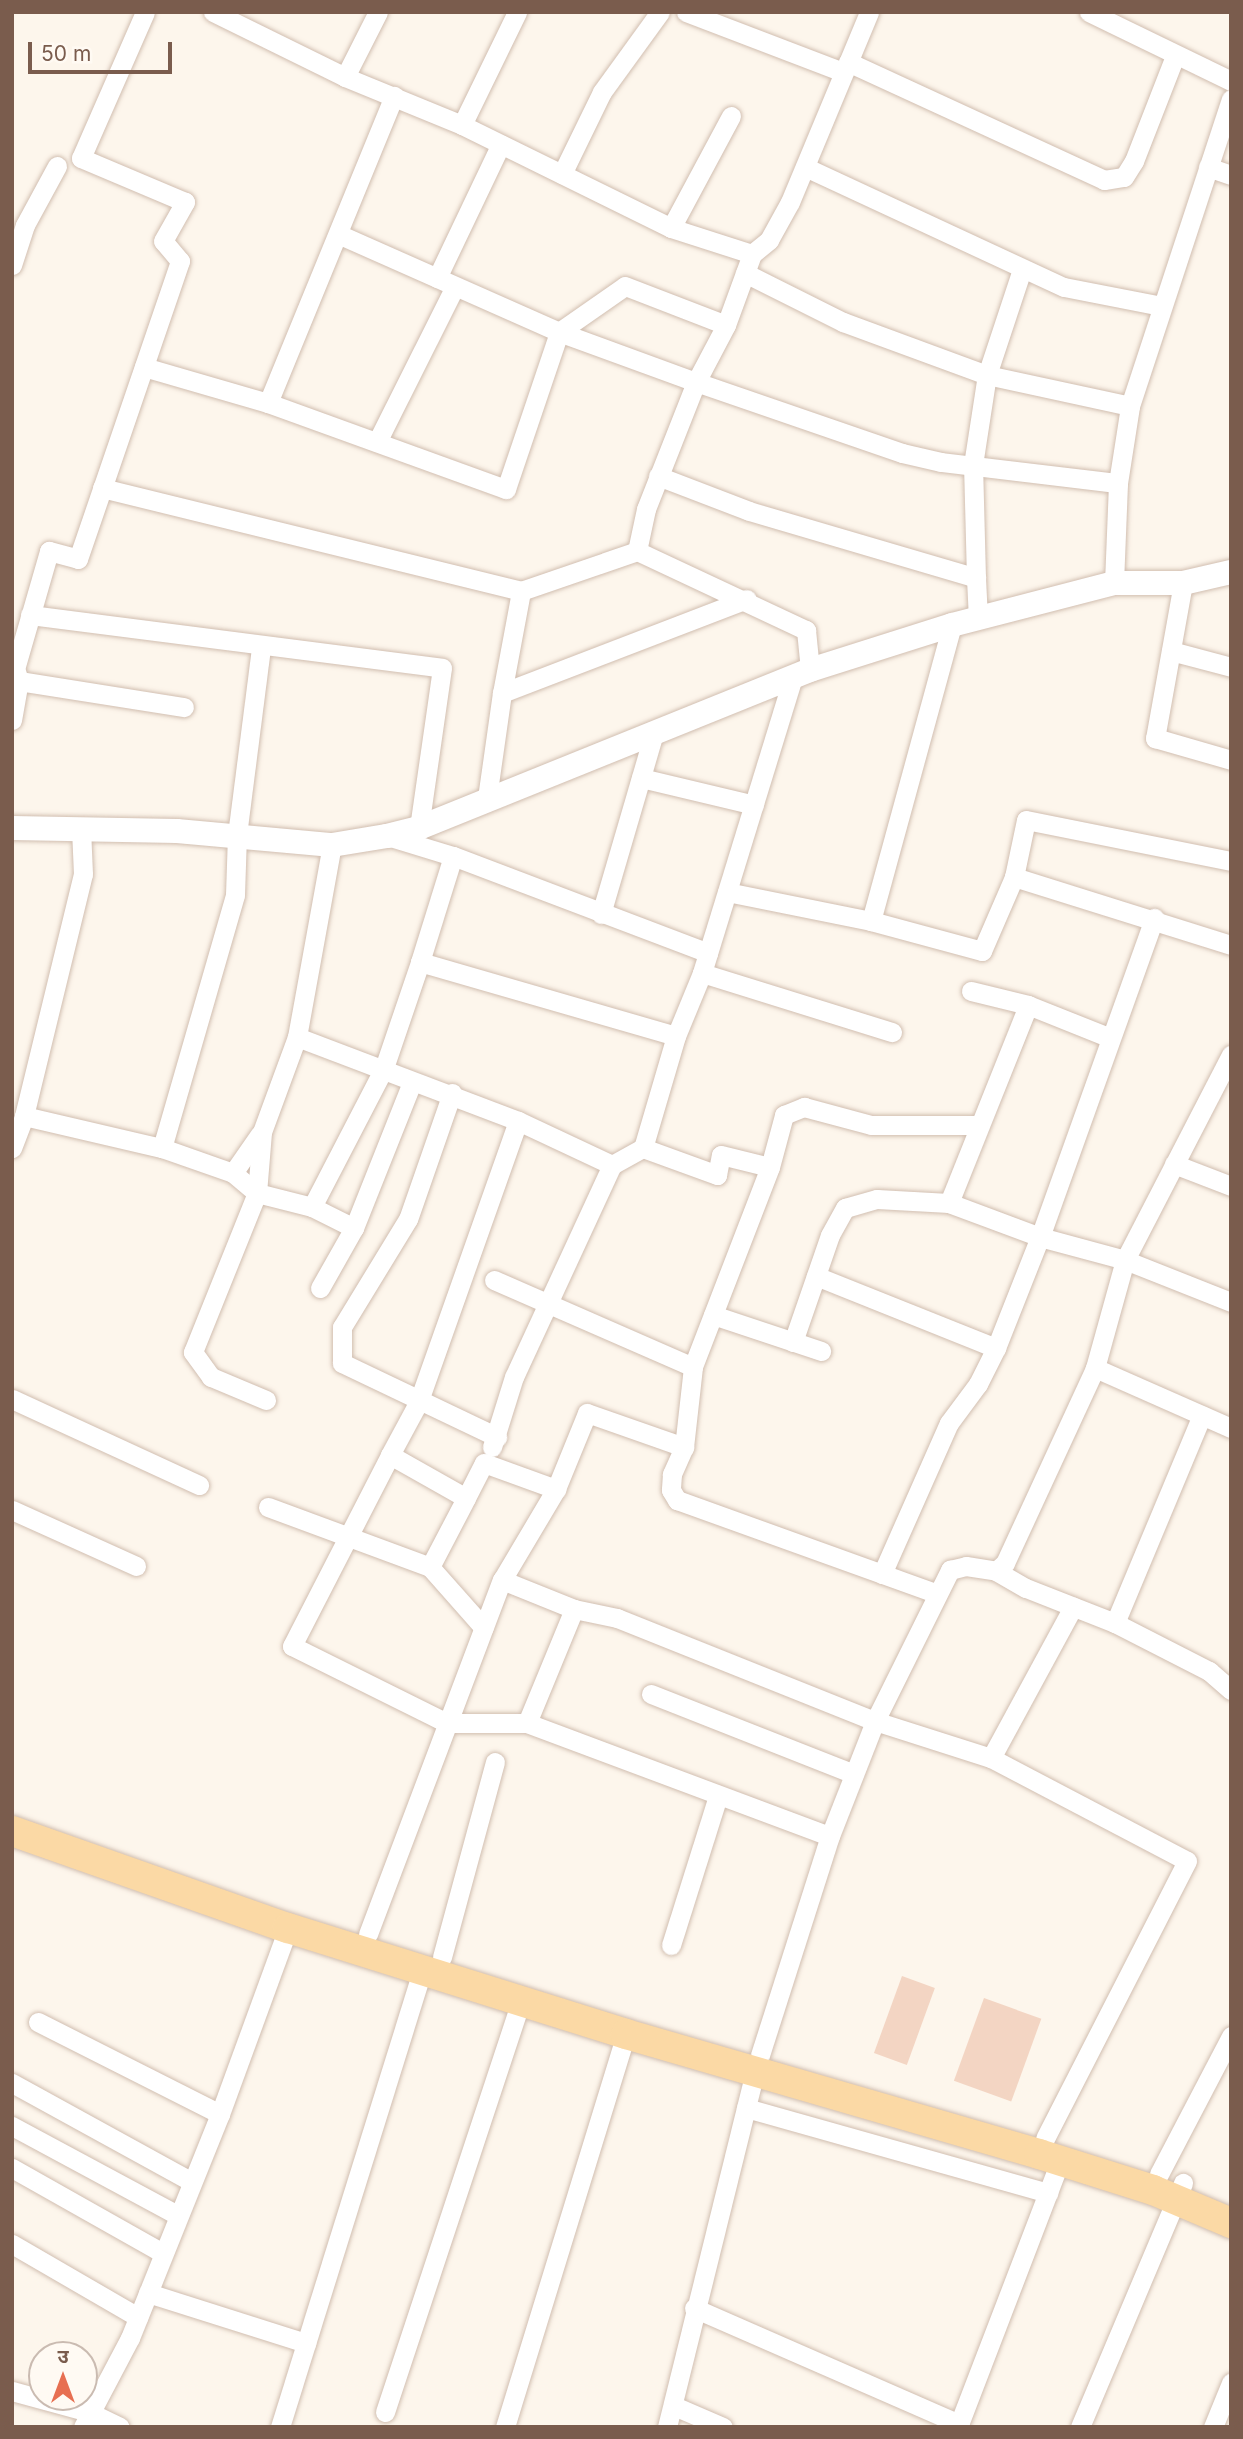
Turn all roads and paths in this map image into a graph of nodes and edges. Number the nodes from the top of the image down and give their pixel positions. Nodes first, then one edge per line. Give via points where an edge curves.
1 (145, 12) edge
2 (213, 12) edge
3 (378, 12) edge
4 (517, 12) edge
5 (660, 12) edge
6 (687, 12) edge
7 (869, 12) edge
8 (1089, 12) edge
9 (1175, 56) junction
10 (846, 67) junction
11 (345, 76) junction
12 (1231, 81) edge
13 (394, 96) junction
14 (1231, 99) edge
15 (731, 116) dead end
16 (463, 125) junction
17 (501, 144) junction
18 (57, 166) dead end
19 (805, 166) junction
20 (1208, 167) junction
21 (562, 174) junction
22 (1231, 175) edge
23 (671, 228) junction
24 (338, 234) junction
25 (752, 254) junction
26 (12, 265) edge
27 (1022, 269) junction
28 (746, 273) junction
29 (446, 282) junction
30 (1162, 306) junction
31 (726, 326) junction
32 (559, 332) junction
33 (144, 367) junction
34 (987, 375) junction
35 (696, 382) junction
36 (268, 403) junction
37 (1130, 405) junction
38 (377, 442) junction
39 (973, 465) junction
40 (658, 476) junction
41 (1118, 483) junction
42 (102, 488) junction
43 (637, 551) junction
44 (1231, 572) edge
45 (976, 578) junction
46 (1114, 583) junction
47 (1184, 583) junction
48 (521, 591) junction
49 (747, 599) junction
50 (30, 615) junction
51 (978, 619) junction
52 (952, 625) junction
53 (261, 647) junction
54 (1171, 651) junction
55 (1231, 667) edge
56 (15, 673) edge
57 (802, 673) junction
58 (502, 693) junction
59 (184, 707) dead end
60 (12, 720) edge
61 (654, 733) junction
62 (1231, 761) edge
63 (641, 778) junction
64 (487, 798) junction
65 (754, 805) junction
66 (12, 828) edge
67 (81, 828) junction
68 (419, 828) junction
69 (237, 835) junction
70 (387, 836) junction
71 (332, 845) junction
72 (453, 856) junction
73 (1231, 861) edge
74 (1014, 877) junction
75 (727, 892) junction
76 (601, 914) junction
77 (1154, 918) junction
78 (871, 921) junction
79 (1231, 945) edge
80 (708, 953) junction
81 (420, 962) junction
82 (702, 973) junction
83 (971, 991) dead end
84 (1028, 1005) junction
85 (892, 1032) dead end
86 (676, 1036) junction
87 (297, 1037) junction
88 (1108, 1037) junction
89 (1231, 1055) edge
90 (384, 1068) junction
91 (412, 1082) junction
92 (1224, 1089) edge
93 (452, 1093) junction
94 (24, 1116) junction
95 (518, 1121) junction
96 (978, 1125) junction
97 (262, 1132) junction
98 (12, 1148) edge
99 (162, 1148) junction
100 (643, 1148) junction
101 (1174, 1164) junction
102 (612, 1165) junction
103 (770, 1167) junction
104 (233, 1173) junction
105 (1231, 1186) edge
106 (257, 1193) junction
107 (949, 1203) junction
108 (312, 1207) junction
109 (354, 1228) junction
110 (1040, 1237) junction
111 (1125, 1260) junction
112 (816, 1276) junction
113 (494, 1280) dead end
114 (320, 1288) dead end
115 (1231, 1302) edge
116 (547, 1305) junction
117 (713, 1315) junction
118 (793, 1342) junction
119 (996, 1348) junction
120 (821, 1351) dead end
121 (693, 1367) junction
122 (1095, 1368) junction
123 (12, 1399) edge
124 (266, 1400) dead end
125 (418, 1403) junction
126 (1202, 1415) junction
127 (1231, 1428) edge
128 (497, 1437) junction
129 (684, 1447) junction
130 (390, 1455) junction
131 (484, 1463) junction
132 (199, 1485) dead end
133 (556, 1489) junction
134 (466, 1498) junction
135 (268, 1507) dead end
136 (12, 1510) edge
137 (348, 1539) junction
138 (136, 1566) dead end
139 (430, 1567) junction
140 (996, 1571) junction
141 (881, 1574) junction
142 (502, 1580) junction
143 (938, 1594) junction
144 (1073, 1606) junction
145 (574, 1609) junction
146 (1115, 1623) junction
147 (484, 1628) junction
148 (1231, 1690) edge
149 (650, 1694) dead end
150 (875, 1721) junction
151 (447, 1723) junction
152 (527, 1723) junction
153 (991, 1758) junction
154 (495, 1762) dead end
155 (854, 1774) junction
156 (718, 1796) junction
157 (12, 1813) edge
158 (12, 1831) edge
159 (830, 1836) junction
160 (288, 1928) junction
161 (368, 1934) junction
162 (671, 1945) dead end
163 (432, 1963) junction
164 (508, 1990) junction
165 (38, 2022) dead end
166 (626, 2034) junction
167 (1229, 2045) edge
168 (757, 2064) junction
169 (12, 2083) edge
170 (746, 2108) junction
171 (220, 2114) junction
172 (12, 2126) edge
173 (1053, 2150) junction
174 (12, 2168) edge
175 (190, 2182) junction
176 (1173, 2185) junction
177 (1048, 2193) junction
178 (1231, 2204) edge
179 (177, 2215) junction
180 (1231, 2222) edge
181 (12, 2244) edge
182 (163, 2253) junction
183 (148, 2293) junction
184 (694, 2308) junction
185 (138, 2317) junction
186 (306, 2343) junction
187 (1231, 2383) edge
188 (12, 2390) edge
189 (674, 2406) junction
190 (385, 2412) dead end
191 (86, 2419) edge
192 (959, 2425) edge
193 (121, 2427) edge
194 (280, 2427) edge
195 (505, 2427) edge
196 (667, 2427) edge
197 (723, 2427) edge
198 (1080, 2427) edge
199 (1213, 2427) edge

1 - 33 street via 81,158 185,202 163,241 180,261
2 - 11 street
3 - 11 street
4 - 16 street
5 - 21 street via 602,92
6 - 10 street
7 - 10 street
8 - 9 street
9 - 10 street via 1134,161 1124,177 1104,180
9 - 12 street
10 - 19 street
11 - 13 street
13 - 16 street
13 - 24 street
14 - 20 street
15 - 23 street
16 - 17 street
17 - 21 street
17 - 29 street
18 - 26 street via 25,225
19 - 25 street via 769,240
19 - 27 street
20 - 22 street
20 - 30 street
21 - 23 street
23 - 25 street
24 - 29 street
24 - 36 street
25 - 28 street
27 - 30 street via 1064,287
27 - 34 street
28 - 31 street
28 - 34 street via 843,322
29 - 32 street
29 - 38 street
30 - 37 street
31 - 32 street via 625,286
31 - 35 street
32 - 35 street
32 - 38 street via 506,489
33 - 36 street
33 - 42 street
34 - 37 street
34 - 39 street
35 - 39 street via 902,453
35 - 40 street
36 - 38 street
37 - 41 street
39 - 41 street
39 - 45 street
40 - 43 street
40 - 45 street via 748,511
41 - 46 street
42 - 48 street
42 - 50 street via 78,559 49,551
43 - 48 street
43 - 49 street
44 - 47 street
45 - 51 street
46 - 47 street
46 - 51 street
47 - 54 street
48 - 58 street
49 - 57 street via 806,630
49 - 58 street
50 - 53 street
50 - 56 street
51 - 52 street
52 - 57 street
52 - 78 street
53 - 68 street via 442,668
53 - 69 street
54 - 55 street
54 - 62 street via 1156,738
56 - 59 street
56 - 60 street
57 - 61 street
57 - 65 street
58 - 64 street
61 - 63 street
61 - 64 street
63 - 65 street
63 - 76 street
64 - 68 street
65 - 75 street
66 - 67 street
67 - 69 street
67 - 94 street via 83,874
68 - 70 street
69 - 71 street
69 - 99 street via 235,895
70 - 71 street
70 - 72 street
71 - 87 street
72 - 76 street
72 - 81 street
73 - 74 street via 1026,820
74 - 77 street
74 - 78 street via 982,951
75 - 78 street
75 - 80 street
76 - 80 street
77 - 79 street
77 - 88 street
80 - 82 street
81 - 86 street
81 - 90 street
82 - 85 street
82 - 86 street
83 - 84 street
84 - 88 street
84 - 96 street
86 - 100 street
87 - 90 street
87 - 97 street
88 - 110 street
89 - 92 street
90 - 91 street
90 - 108 street
91 - 93 street
91 - 109 street
92 - 101 street
93 - 95 street
93 - 125 street via 408,1219 342,1327 342,1363
94 - 98 street
94 - 99 street
95 - 102 street
95 - 125 street
96 - 103 street via 870,1125 804,1107 784,1115
96 - 107 street
97 - 104 street
97 - 106 street
99 - 104 street
100 - 102 street
100 - 103 street via 717,1175 721,1155
101 - 105 street
101 - 111 street
102 - 116 street
103 - 117 street
104 - 106 street
106 - 108 street
106 - 124 street via 193,1352 211,1377
107 - 110 street
107 - 112 street via 877,1199 845,1208
108 - 109 street
109 - 114 street
110 - 111 street
110 - 119 street
111 - 115 street
111 - 122 street
112 - 118 street
112 - 119 street
113 - 116 street
116 - 121 street
116 - 128 street via 514,1377
117 - 118 street
117 - 121 street
118 - 120 street
119 - 141 street via 978,1384 949,1423
121 - 129 street
122 - 126 street
122 - 140 street via 1005,1563
123 - 132 street
125 - 128 street
125 - 130 street
126 - 127 street
126 - 146 street
128 - 131 street
129 - 133 street via 587,1413
129 - 141 street via 672,1474 677,1500
130 - 134 street
130 - 137 street
131 - 133 street
131 - 134 street
133 - 142 street
134 - 139 street
135 - 137 street
136 - 138 street
137 - 139 street
137 - 151 street via 292,1646
139 - 147 street
140 - 143 street via 966,1566 950,1570
140 - 144 street
141 - 143 street
142 - 145 street
142 - 147 street
143 - 150 street
144 - 146 street
144 - 153 street
145 - 150 street via 617,1618
145 - 152 street
146 - 148 street via 1209,1671
147 - 151 street
149 - 155 street
150 - 153 street
150 - 155 street
151 - 152 street
151 - 161 street
152 - 156 street
153 - 173 street via 1187,1861
154 - 163 street
155 - 159 street
156 - 159 street
156 - 162 street
157 - 161 main road
158 - 160 main road
159 - 168 street
160 - 163 main road
160 - 171 street
161 - 163 main road
163 - 164 main road
163 - 186 street
164 - 166 main road
164 - 168 main road
164 - 190 street
165 - 171 street
166 - 168 main road
166 - 195 street
167 - 176 street
168 - 170 street
168 - 173 main road
169 - 175 street
170 - 177 street
170 - 184 street
171 - 175 street
172 - 179 street
173 - 176 main road
173 - 177 street
174 - 182 street
175 - 179 street
176 - 178 main road
176 - 180 main road
176 - 198 street
177 - 192 street
179 - 182 street
181 - 185 street
182 - 183 street
183 - 185 street
183 - 186 street
184 - 189 street
184 - 192 street
185 - 191 street
186 - 194 street
187 - 199 street
188 - 191 street
189 - 196 street
189 - 197 street
191 - 193 street

